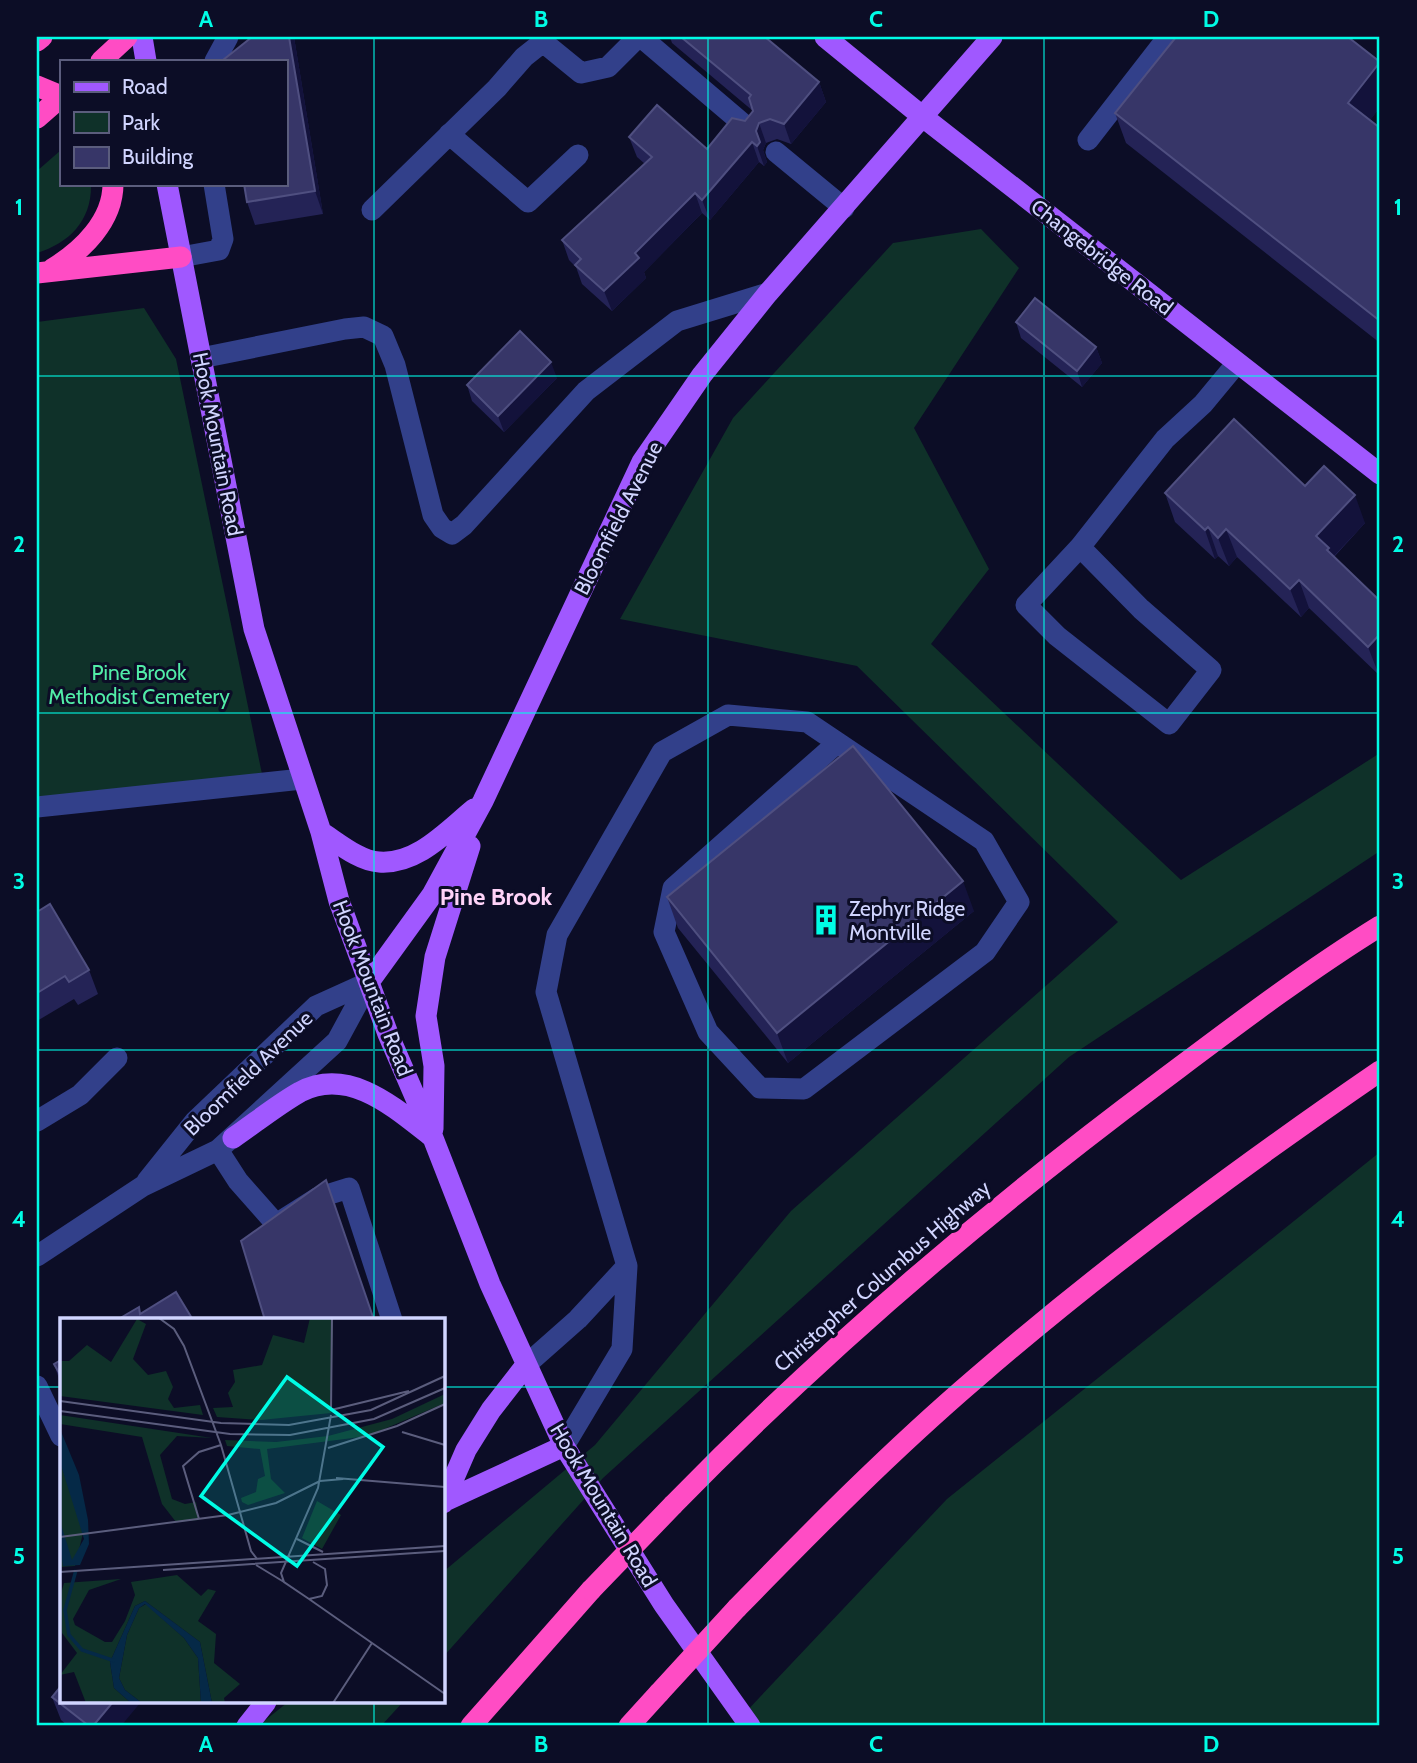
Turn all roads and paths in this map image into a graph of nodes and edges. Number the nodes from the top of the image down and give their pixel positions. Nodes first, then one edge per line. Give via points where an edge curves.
1 (42, 37) edge
2 (127, 37) edge
3 (142, 37) edge
4 (228, 37) edge
5 (640, 37) edge
6 (825, 37) edge
7 (992, 37) edge
8 (1168, 37) edge
9 (37, 41) edge
10 (102, 60) edge
11 (146, 60) edge
12 (216, 60) edge
13 (37, 86) edge
14 (60, 97) edge
15 (60, 98) edge
16 (923, 117) junction
17 (37, 118) edge
18 (748, 128) edge
19 (449, 134) junction
20 (1088, 140) dead end
21 (776, 152) dead end
22 (578, 155) dead end
23 (113, 186) edge
24 (167, 186) edge
25 (214, 186) edge
26 (844, 208) junction
27 (372, 210) dead end
28 (181, 257) junction
29 (43, 272) edge
30 (768, 293) junction
31 (201, 358) junction
32 (1237, 363) junction
33 (1380, 474) edge
34 (1080, 547) junction
35 (836, 744) junction
36 (302, 779) junction
37 (483, 801) junction
38 (37, 807) edge
39 (321, 832) junction
40 (1380, 926) edge
41 (369, 982) junction
42 (117, 1058) dead end
43 (1380, 1071) edge
44 (37, 1121) edge
45 (433, 1138) junction
46 (225, 1144) junction
47 (143, 1185) junction
48 (40, 1247) edge
49 (626, 1266) junction
50 (391, 1318) edge
51 (526, 1365) junction
52 (37, 1386) edge
53 (60, 1434) edge
54 (564, 1446) junction
55 (444, 1502) edge
56 (264, 1704) edge
57 (247, 1726) edge
58 (471, 1726) edge
59 (629, 1726) edge
60 (750, 1726) edge

1 - 9 highway
2 - 10 highway
3 - 11 main road
4 - 12 street
5 - 18 street
5 - 19 street via 608,67 581,73 542,42
6 - 16 main road, Changebridge Road
7 - 16 main road, Bloomfield Avenue
8 - 20 street
13 - 14 highway
15 - 17 highway
16 - 26 main road, Bloomfield Avenue
16 - 32 main road, Changebridge Road
19 - 22 street via 528,202
19 - 27 street
21 - 26 street
23 - 29 highway via 97,230 67,260
24 - 28 main road, Hook Mountain Road
25 - 28 street via 223,239 219,250
26 - 30 main road, Bloomfield Avenue
28 - 29 highway
28 - 31 main road, Hook Mountain Road
30 - 31 street via 667,328 586,391 452,534 433,515 395,365 383,336 364,327 345,329
30 - 37 main road, Bloomfield Avenue via 702,375 642,462
31 - 36 main road, Hook Mountain Road via 254,629
32 - 33 main road, Changebridge Road
32 - 34 street via 1203,404 1165,439
34 - 34 street via 1026,605 1057,636 1169,724 1211,670
35 - 35 street via 984,841 1019,902 985,952 804,1089 760,1088 708,1031 664,932 673,888
35 - 49 street via 807,722 728,715 662,752 557,935 546,992
36 - 38 street
36 - 39 main road, Hook Mountain Road
37 - 39 main road via 425,849 402,860 378,862
37 - 41 main road, Bloomfield Avenue via 432,895
37 - 45 main road via 435,957 427,1004 434,1066
39 - 41 main road, Hook Mountain Road via 339,901
40 - 58 highway, Christopher Columbus Highway, bridge via 1270,1000 986,1217 807,1372 591,1590
41 - 45 main road, Hook Mountain Road
41 - 46 street, Bloomfield Avenue via 337,1041
41 - 47 street, Bloomfield Avenue via 316,1006 195,1121
42 - 44 street via 80,1095
43 - 59 highway, bridge via 1242,1167 973,1380 737,1608
45 - 46 main road via 383,1099 344,1084 302,1091
45 - 51 main road, Hook Mountain Road
46 - 47 street, Bloomfield Avenue
46 - 50 street via 239,1181 276,1224 317,1198 349,1188
47 - 48 street, Bloomfield Avenue
49 - 51 street via 578,1320
49 - 54 street via 622,1349
51 - 54 main road, Hook Mountain Road
51 - 55 main road via 466,1450
52 - 53 street
54 - 55 main road
54 - 60 main road, Hook Mountain Road via 664,1605
56 - 57 main road

